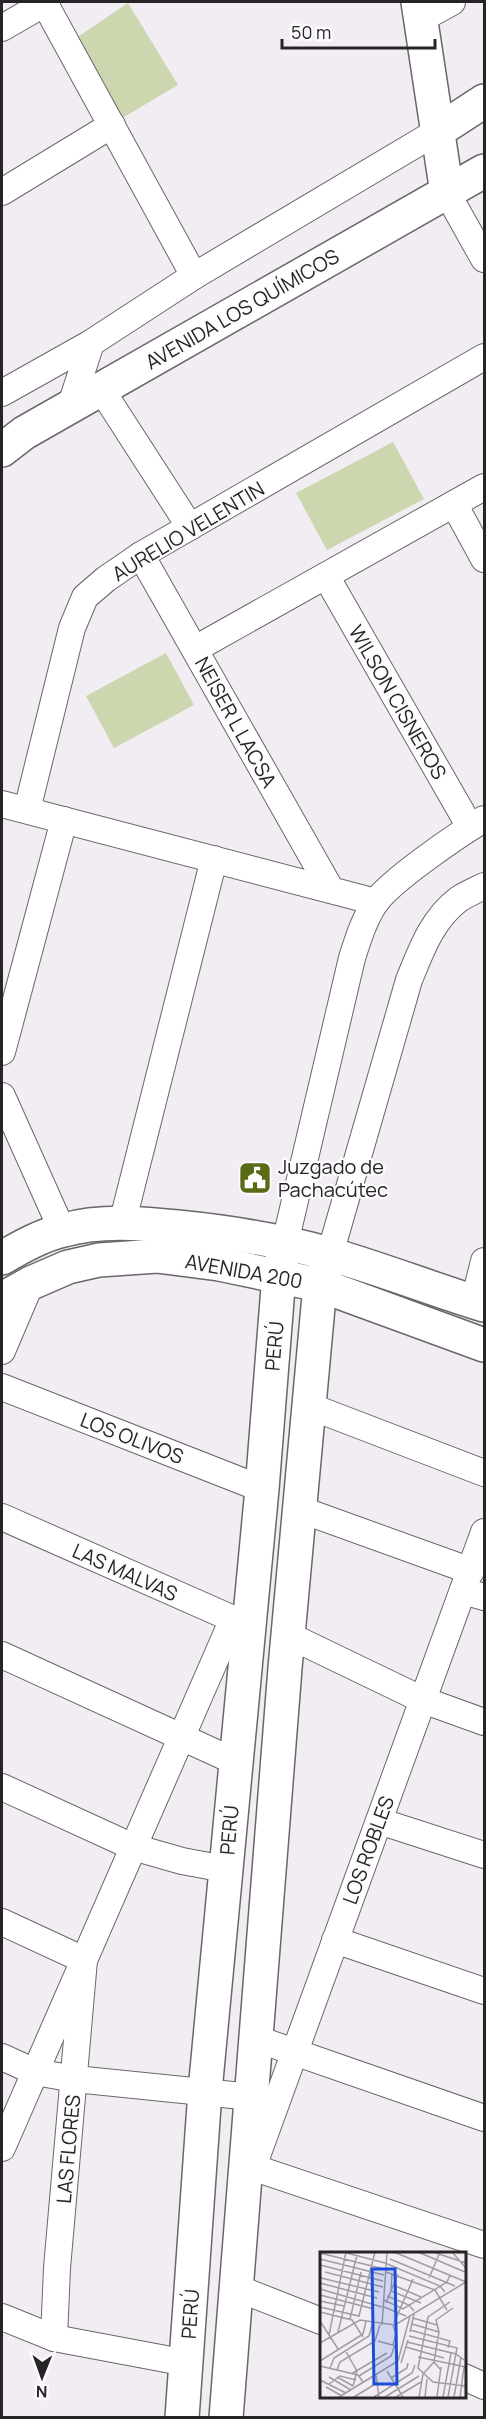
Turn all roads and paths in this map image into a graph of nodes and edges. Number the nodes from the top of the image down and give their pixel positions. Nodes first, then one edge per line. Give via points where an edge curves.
1 (45, 2) edge
2 (452, 2) edge
3 (419, 10) edge
4 (2, 28) edge
5 (484, 101) edge
6 (112, 125) junction
7 (438, 131) junction
8 (484, 171) edge
9 (2, 192) edge
10 (447, 193) junction
11 (484, 259) edge
12 (194, 276) junction
13 (91, 343) junction
14 (484, 357) edge
15 (101, 389) junction
16 (2, 393) edge
17 (70, 408) junction
18 (2, 450) edge
19 (484, 487) edge
20 (454, 504) junction
21 (190, 527) junction
22 (141, 555) junction
23 (484, 559) edge
24 (326, 576) junction
25 (195, 650) junction
26 (2, 804) edge
27 (27, 810) junction
28 (64, 820) junction
29 (477, 823) edge
30 (214, 859) junction
31 (484, 886) edge
32 (331, 890) junction
33 (376, 902) junction
34 (2, 1052) edge
35 (2, 1096) edge
36 (122, 1224) junction
37 (62, 1230) junction
38 (285, 1243) junction
39 (330, 1254) junction
40 (2, 1258) edge
41 (484, 1261) edge
42 (279, 1275) junction
43 (31, 1282) junction
44 (320, 1285) junction
45 (2, 1299) edge
46 (479, 1303) edge
47 (484, 1344) edge
48 (2, 1352) edge
49 (2, 1387) edge
50 (309, 1406) junction
51 (484, 1473) edge
52 (262, 1489) junction
53 (299, 1509) junction
54 (2, 1517) edge
55 (484, 1532) edge
56 (473, 1586) edge
57 (241, 1622) junction
58 (288, 1635) junction
59 (2, 1655) edge
60 (423, 1700) junction
61 (484, 1722) edge
62 (181, 1737) junction
63 (236, 1762) junction
64 (2, 1787) edge
65 (379, 1821) junction
66 (133, 1847) junction
67 (484, 1855) edge
68 (225, 1869) junction
69 (222, 1912) junction
70 (266, 1916) junction
71 (2, 1922) edge
72 (335, 1940) junction
73 (84, 1960) junction
74 (484, 1991) edge
75 (257, 2039) junction
76 (295, 2051) junction
77 (2, 2057) edge
78 (35, 2072) junction
79 (75, 2079) junction
80 (205, 2091) junction
81 (252, 2097) junction
82 (484, 2118) edge
83 (2, 2148) edge
84 (249, 2166) junction
85 (484, 2245) edge
86 (237, 2288) junction
87 (2, 2317) edge
88 (320, 2321) edge
89 (54, 2338) junction
90 (187, 2363) junction
91 (465, 2378) edge
92 (484, 2386) edge
93 (181, 2416) edge
94 (228, 2417) edge

1 - 4 street
1 - 6 street
2 - 3 street
3 - 7 main road
5 - 7 main road
6 - 9 street
6 - 12 street
7 - 10 main road
7 - 12 street
8 - 10 main road, AVENIDA LOS QUÍMICOS
10 - 11 street
10 - 15 main road, AVENIDA LOS QUÍMICOS
12 - 13 street
13 - 16 street
13 - 17 street
14 - 21 street, AURELIO VELENTIN
15 - 17 main road, AVENIDA LOS QUÍMICOS
15 - 21 street
17 - 18 main road, AVENIDA LOS QUÍMICOS
19 - 20 street
20 - 23 street
20 - 24 street
21 - 22 street, AURELIO VELENTIN
22 - 25 street, NEISER L LACSA
22 - 27 street, AURELIO VELENTIN via 85,597 72,628
24 - 25 street
24 - 29 street, WILSON CISNEROS
25 - 32 street, NEISER L LACSA
26 - 27 street
27 - 28 street
28 - 30 street
28 - 34 street
29 - 33 street via 389,888
30 - 32 street
30 - 36 street
31 - 39 street via 459,899 439,918 424,944 409,980
32 - 33 street
33 - 38 street via 351,958
35 - 37 street
36 - 37 main road, AVENIDA 200
36 - 38 main road, AVENIDA 200 via 202,1229
37 - 40 main road, AVENIDA 200
38 - 39 main road, AVENIDA 200
38 - 42 main road, PERÚ
39 - 44 main road, PERÚ
39 - 46 main road, AVENIDA 200
41 - 46 street
42 - 43 main road, AVENIDA 200 via 157,1256 122,1257 68,1267
42 - 44 main road, AVENIDA 200
42 - 52 main road, PERÚ
43 - 45 main road, AVENIDA 200
43 - 48 street
44 - 47 main road, AVENIDA 200
44 - 50 main road, PERÚ
49 - 52 street, LOS OLIVOS
50 - 51 street
50 - 53 main road, PERÚ
52 - 57 main road, PERÚ
53 - 56 street
53 - 58 main road, PERÚ
54 - 57 street, LAS MALVAS
55 - 56 street, LOS ROBLES
56 - 60 street, LOS ROBLES
57 - 62 street
57 - 63 main road, PERÚ
58 - 60 street
58 - 70 main road, PERÚ
59 - 62 street
60 - 61 street
60 - 65 street, LOS ROBLES
62 - 63 street
62 - 66 street
63 - 68 main road, PERÚ
64 - 66 street
65 - 67 street
65 - 72 street, LOS ROBLES
66 - 68 street
66 - 73 street
68 - 69 main road, PERÚ
69 - 70 main road
69 - 80 main road, PERÚ
70 - 75 main road, PERÚ
71 - 73 street
72 - 74 street
72 - 76 street, LOS ROBLES
73 - 78 street
73 - 79 street, LAS FLORES
75 - 76 street
75 - 81 main road, PERÚ
76 - 82 street
76 - 84 street, LOS ROBLES
77 - 78 street
78 - 79 street
78 - 83 street
79 - 80 street
79 - 89 street, LAS FLORES
80 - 81 street
80 - 90 main road, PERÚ
81 - 84 main road, PERÚ
84 - 85 street
84 - 86 main road, PERÚ
86 - 88 street
86 - 94 main road, PERÚ
87 - 89 street
89 - 90 street
90 - 93 main road, PERÚ
91 - 92 street

